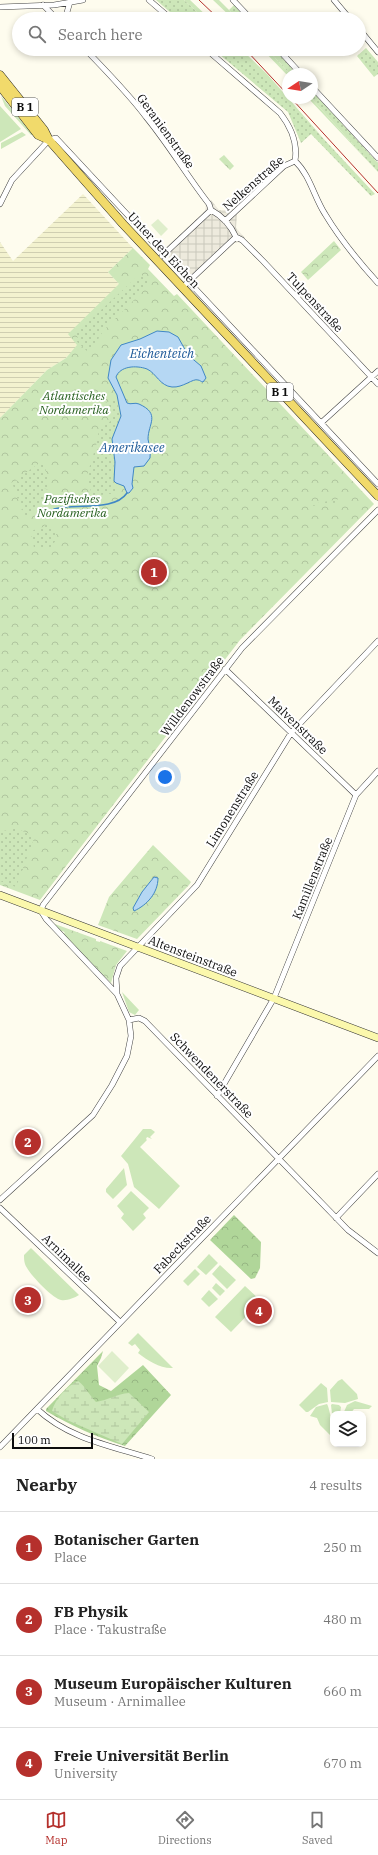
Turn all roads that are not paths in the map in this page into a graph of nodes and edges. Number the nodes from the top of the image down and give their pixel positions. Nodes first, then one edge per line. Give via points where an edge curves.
1 (83, 0) edge
2 (149, 0) edge
3 (233, 0) edge
4 (334, 0) edge
5 (70, 2) junction
6 (43, 5) junction
7 (0, 7) edge
8 (50, 12) edge
9 (67, 12) edge
10 (163, 12) edge
11 (244, 12) edge
12 (344, 12) edge
13 (366, 37) edge
14 (378, 52) edge
15 (91, 56) edge
16 (214, 56) edge
17 (284, 56) edge
18 (295, 68) edge
19 (1, 77) edge
20 (0, 86) edge
21 (318, 93) edge
22 (49, 140) junction
23 (378, 158) edge
24 (295, 161) junction
25 (0, 204) edge
26 (211, 210) junction
27 (225, 221) junction
28 (236, 237) junction
29 (160, 257) junction
30 (378, 282) edge
31 (186, 285) junction
32 (378, 372) edge
33 (372, 377) junction
34 (378, 384) edge
35 (321, 423) junction
36 (378, 484) edge
37 (378, 496) edge
38 (378, 510) edge
39 (378, 641) edge
40 (225, 669) junction
41 (291, 733) junction
42 (378, 771) edge
43 (356, 795) junction
44 (0, 895) edge
45 (41, 911) junction
46 (138, 947) junction
47 (117, 994) junction
48 (274, 998) junction
49 (129, 1020) junction
50 (378, 1038) edge
51 (378, 1056) edge
52 (217, 1096) junction
53 (279, 1158) junction
54 (378, 1174) edge
55 (0, 1200) edge
56 (0, 1208) edge
57 (336, 1218) junction
58 (378, 1253) edge
59 (120, 1322) junction
60 (37, 1409) junction
61 (1, 1443) edge
62 (152, 1459) edge

1 - 5 street
2 - 10 street
3 - 11 street
4 - 12 street
5 - 6 street
5 - 9 street
6 - 7 street
6 - 8 street
13 - 14 street
15 - 26 street, Geranienstraße via 146,116
16 - 24 street via 280,113 296,144
17 - 18 street
19 - 22 main road, B 1 via 44,130
20 - 22 main road, B 1 via 38,135
21 - 23 street
22 - 25 street via 12,180
22 - 29 main road, Unter den Eichen / B 1 via 123,224
24 - 27 street, Nelkenstraße via 284,166
24 - 30 street via 302,167 324,214 339,236
26 - 27 street, Geranienstraße
26 - 29 street
27 - 28 street, Tulpenstraße
28 - 31 street
28 - 33 street, Tulpenstraße via 263,261
29 - 31 main road, Unter den Eichen / B 1
31 - 35 street, Unter den Eichen
31 - 37 main road, Unter den Eichen / B 1
32 - 33 street
33 - 34 street, Tulpenstraße
33 - 35 street
35 - 36 street, Unter den Eichen
38 - 40 street, Willdenowstraße via 242,648
39 - 41 street, Limonenstraße
40 - 41 street, Malvenstraße
40 - 45 street, Willdenowstraße via 43,905
41 - 43 street, Malvenstraße
41 - 46 street, Limonenstraße via 196,885
42 - 43 street, Kamillenstraße
43 - 48 street, Kamillenstraße
44 - 45 main road, Altensteinstraße
45 - 46 main road, Altensteinstraße
45 - 47 street
46 - 47 street, Limonenstraße via 120,966 116,978
46 - 48 main road, Altensteinstraße
47 - 49 street
48 - 50 main road, Altensteinstraße
48 - 52 street, Kamillenstraße
49 - 52 street, Schwendenerstraße via 139,1018 145,1021
49 - 55 street via 131,1036 128,1056 93,1114
51 - 53 street, Fabeckstraße
52 - 53 street, Schwendenerstraße
53 - 57 street, Schwendenerstraße
53 - 59 street, Fabeckstraße
54 - 57 street
56 - 59 street, Arnimallee
57 - 58 street, Schwendenerstraße
59 - 60 street, Fabeckstraße
60 - 61 street, Fabeckstraße
60 - 62 street via 69,1433

